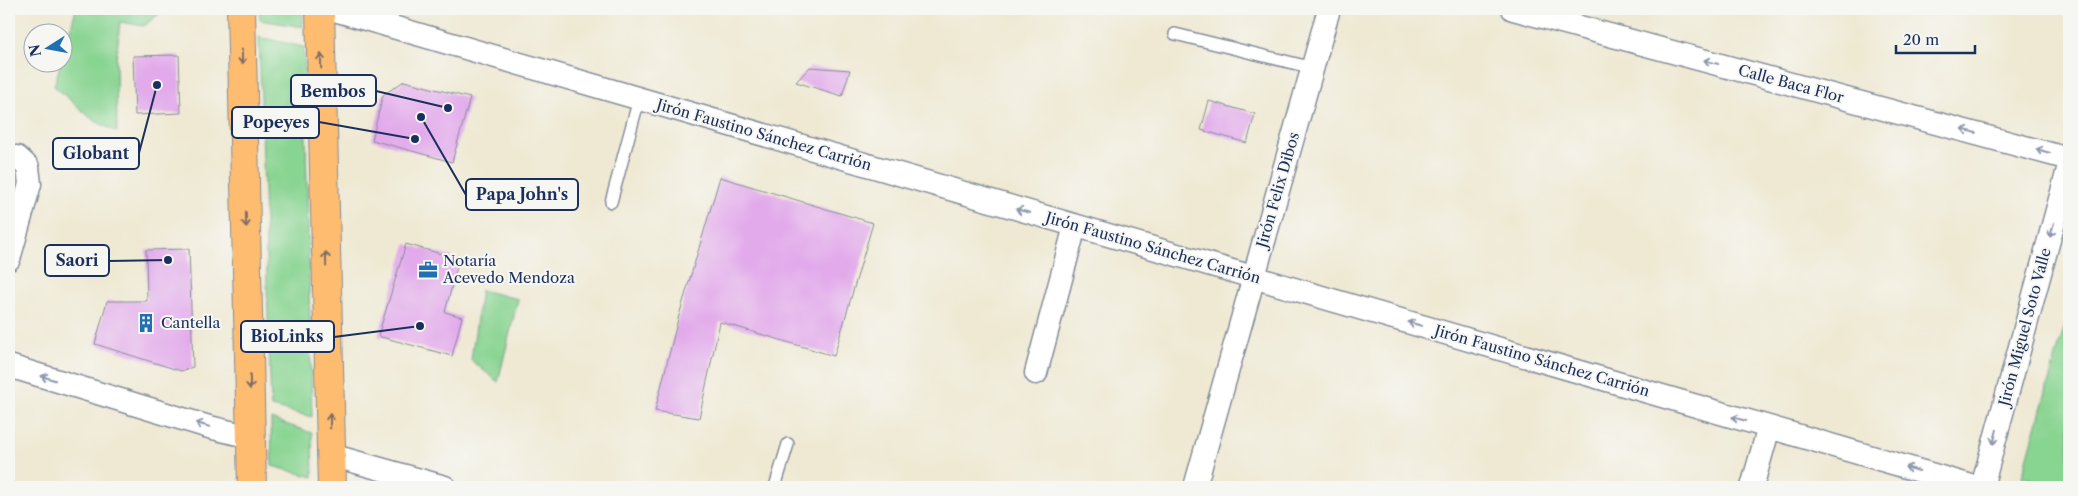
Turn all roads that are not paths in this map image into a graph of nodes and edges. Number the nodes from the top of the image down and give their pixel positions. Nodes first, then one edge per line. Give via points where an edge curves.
1 (241, 9) edge
2 (320, 9) edge
3 (331, 9) edge
4 (1329, 9) edge
5 (1513, 9) edge
6 (1175, 34) dead end
7 (1313, 68) junction
8 (639, 99) junction
9 (9, 158) edge
10 (2069, 159) edge
11 (2069, 166) edge
12 (611, 202) dead end
13 (1075, 226) junction
14 (9, 258) edge
15 (1254, 277) junction
16 (9, 366) edge
17 (1036, 373) dead end
18 (1769, 427) junction
19 (251, 437) junction
20 (788, 444) dead end
21 (331, 456) junction
22 (252, 487) edge
23 (332, 487) edge
24 (445, 487) edge
25 (775, 487) edge
26 (1195, 487) edge
27 (1752, 487) edge
28 (1975, 487) edge
29 (1982, 487) edge

1 -> 19 main road
21 -> 2 main road
3 - 8 street, Jirón Faustino Sánchez Carrión
4 - 7 street, Jirón Felix Dibos
10 -> 5 street, Calle Baca Flor
6 - 7 lane
7 - 15 street, Jirón Felix Dibos
8 - 12 lane
13 -> 8 street, Jirón Faustino Sánchez Carrión
9 - 14 street via 17,157 28,167 30,184
11 -> 29 street, Jirón Miguel Soto Valle
13 - 15 street, Jirón Faustino Sánchez Carrión
13 - 17 street
18 -> 15 street, Jirón Faustino Sánchez Carrión
15 - 26 street, Jirón Felix Dibos
19 -> 16 street
18 - 27 street
28 -> 18 street, Jirón Faustino Sánchez Carrión
19 - 22 main road
20 - 25 lane
21 - 23 main road
21 - 24 street

